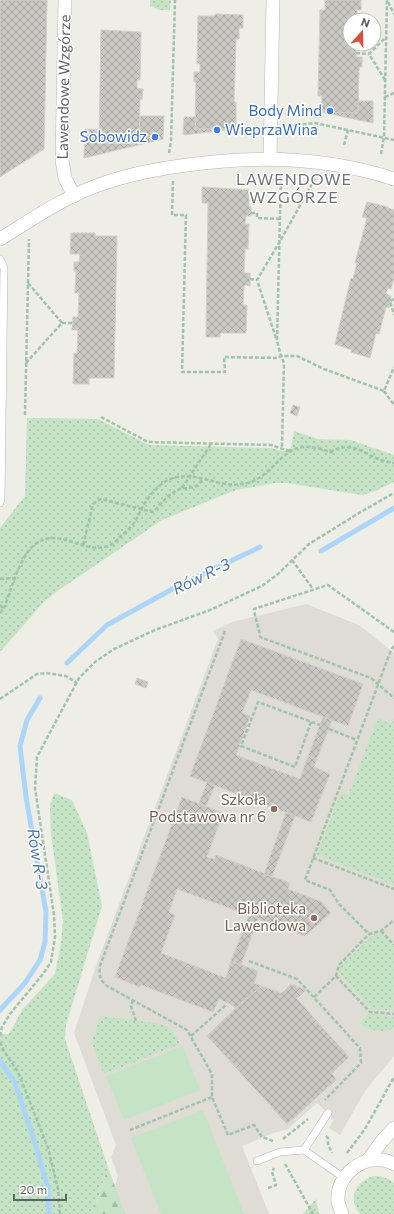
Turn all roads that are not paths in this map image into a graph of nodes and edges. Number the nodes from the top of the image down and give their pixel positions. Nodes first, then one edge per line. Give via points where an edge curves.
1 (65, 0) edge
2 (273, 0) edge
3 (270, 158) junction
4 (394, 179) edge
5 (74, 196) junction
6 (0, 239) edge
7 (0, 259) edge
8 (0, 502) edge
9 (328, 1113) dead end
10 (394, 1128) edge
11 (304, 1150) junction
12 (257, 1160) dead end
13 (368, 1160) junction
14 (394, 1164) edge
15 (344, 1178) junction
16 (342, 1214) edge

1 - 5 street, Lawendowe Wzgórze via 62,160 65,178
2 - 3 street
3 - 4 street via 338,165
3 - 5 street via 204,163 134,174
5 - 6 street
7 - 8 lane via 4,268
9 - 11 lane
10 - 13 street
11 - 12 lane via 280,1152
11 - 15 lane
13 - 14 street via 383,1160
13 - 15 street via 354,1167
15 - 16 street via 338,1202

